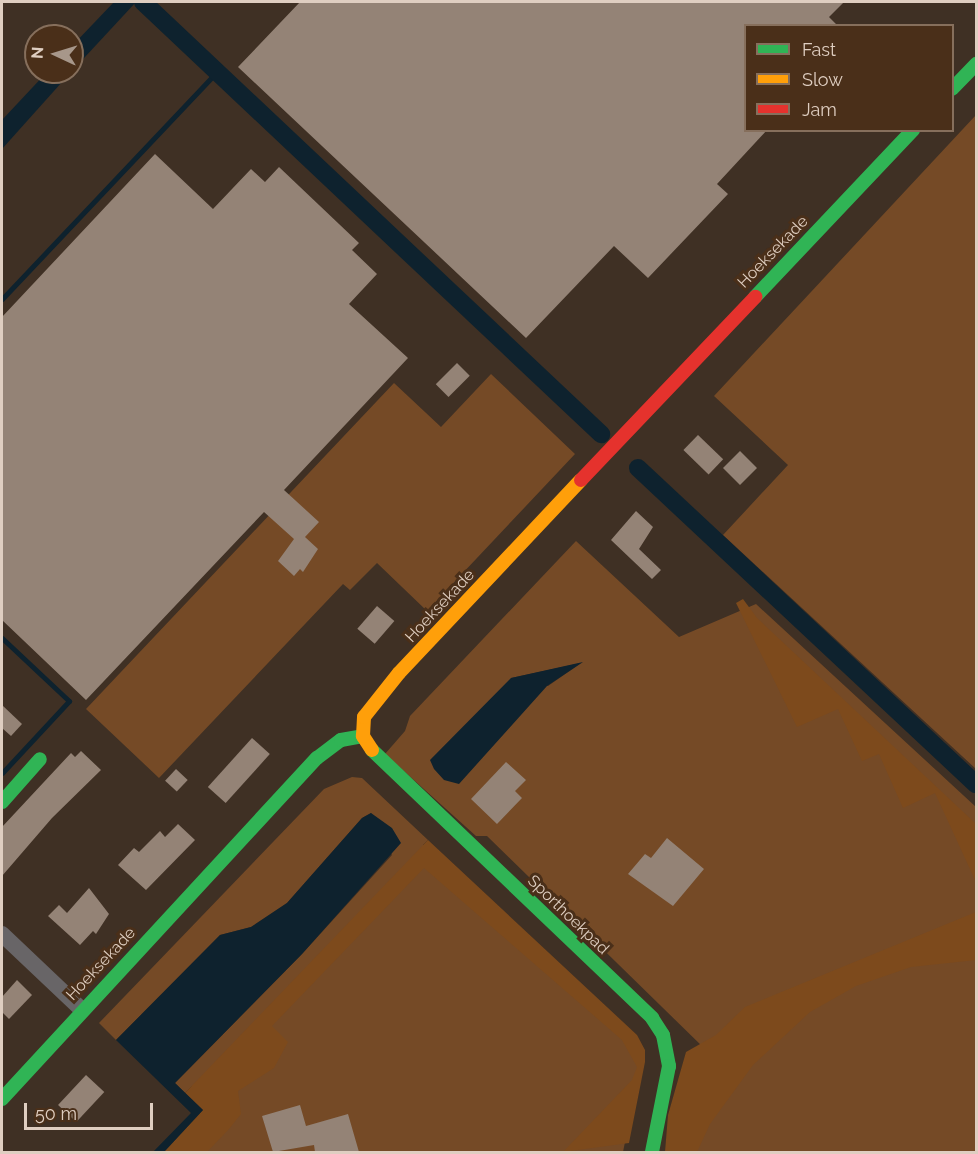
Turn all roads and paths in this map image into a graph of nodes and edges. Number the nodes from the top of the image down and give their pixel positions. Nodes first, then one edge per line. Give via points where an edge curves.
1 (976, 64) edge
2 (954, 87) edge
3 (911, 132) edge
4 (363, 736) junction
5 (39, 759) dead end
6 (2, 802) edge
7 (2, 934) edge
8 (81, 1009) junction
9 (2, 1099) edge
10 (652, 1152) edge

1 - 2 street
3 - 4 street, Hoeksekade via 368,707
4 - 8 street, Hoeksekade via 341,740 324,750
4 - 10 street, Sporthoekpad via 658,1026 669,1049 669,1066
5 - 6 street
7 - 8 street
8 - 9 street, Hoeksekade

